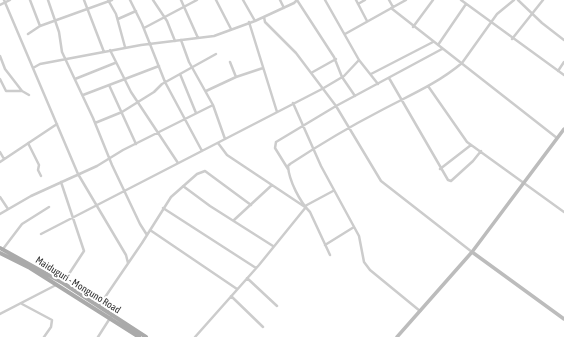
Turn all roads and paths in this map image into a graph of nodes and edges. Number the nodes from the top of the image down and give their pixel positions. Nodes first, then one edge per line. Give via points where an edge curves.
1 (10, 0) edge
2 (30, 0) edge
3 (48, 0) edge
4 (84, 0) edge
5 (112, 0) edge
6 (130, 0) edge
7 (153, 0) edge
8 (181, 0) edge
9 (197, 0) edge
10 (216, 0) edge
11 (243, 0) edge
12 (280, 0) edge
13 (297, 0) edge
14 (325, 0) edge
15 (356, 0) edge
16 (365, 0) edge
17 (389, 0) edge
18 (406, 0) edge
19 (433, 0) edge
20 (514, 0) edge
21 (518, 0) edge
22 (543, 0) edge
23 (5, 1) edge
24 (108, 1) edge
25 (464, 2) edge
26 (358, 4) junction
27 (0, 5) edge
28 (184, 7) junction
29 (88, 8) junction
30 (284, 8) junction
31 (392, 8) junction
32 (136, 11) junction
33 (532, 14) junction
34 (163, 17) junction
35 (264, 17) junction
36 (118, 19) junction
37 (56, 21) junction
38 (255, 21) junction
39 (367, 21) junction
40 (249, 22) junction
41 (491, 23) junction
42 (40, 26) junction
43 (413, 26) junction
44 (144, 28) junction
45 (231, 29) junction
46 (28, 34) dead end
47 (345, 34) junction
48 (198, 38) junction
49 (512, 39) junction
50 (181, 40) junction
51 (564, 40) edge
52 (175, 41) junction
53 (433, 42) junction
54 (150, 44) junction
55 (438, 45) junction
56 (125, 47) junction
57 (442, 49) junction
58 (110, 50) junction
59 (104, 52) junction
60 (216, 54) dead end
61 (0, 56) edge
62 (336, 59) junction
63 (66, 60) junction
64 (359, 60) junction
65 (230, 62) dead end
66 (564, 62) edge
67 (115, 63) junction
68 (462, 63) junction
69 (159, 66) junction
70 (33, 68) junction
71 (193, 68) junction
72 (263, 68) junction
73 (558, 71) junction
74 (311, 73) junction
75 (180, 74) junction
76 (371, 74) junction
77 (564, 75) edge
78 (236, 77) junction
79 (342, 77) junction
80 (389, 78) junction
81 (0, 79) edge
82 (75, 79) junction
83 (124, 79) junction
84 (165, 82) junction
85 (378, 84) junction
86 (109, 85) junction
87 (428, 86) junction
88 (322, 89) junction
89 (22, 91) junction
90 (206, 91) junction
91 (29, 95) dead end
92 (83, 95) junction
93 (355, 96) junction
94 (402, 100) junction
95 (138, 102) junction
96 (293, 103) junction
97 (213, 105) junction
98 (336, 106) junction
99 (122, 112) junction
100 (277, 112) junction
101 (196, 113) junction
102 (185, 119) junction
103 (95, 123) junction
104 (57, 124) junction
105 (302, 126) junction
106 (349, 127) junction
107 (564, 129) edge
108 (157, 133) junction
109 (557, 138) junction
110 (225, 139) junction
111 (28, 143) junction
112 (218, 143) junction
113 (136, 144) junction
114 (471, 145) junction
115 (313, 148) junction
116 (202, 151) junction
117 (481, 151) junction
118 (0, 152) edge
119 (109, 158) junction
120 (4, 159) junction
121 (0, 162) edge
122 (178, 163) junction
123 (440, 169) junction
124 (288, 170) junction
125 (78, 174) junction
126 (41, 176) dead end
127 (61, 182) junction
128 (525, 183) junction
129 (272, 185) junction
130 (183, 186) junction
131 (125, 190) junction
132 (333, 191) junction
133 (0, 197) edge
134 (98, 205) junction
135 (251, 205) junction
136 (305, 206) junction
137 (49, 207) dead end
138 (163, 208) junction
139 (8, 209) junction
140 (564, 212) edge
141 (0, 214) edge
142 (72, 217) junction
143 (234, 220) junction
144 (354, 228) junction
145 (150, 230) junction
146 (41, 234) dead end
147 (147, 235) junction
148 (325, 245) junction
149 (273, 246) junction
150 (1, 250) edge
151 (472, 252) junction
152 (330, 255) dead end
153 (128, 264) junction
154 (256, 268) junction
155 (247, 278) junction
156 (63, 283) junction
157 (56, 284) junction
158 (237, 289) junction
159 (231, 296) junction
160 (22, 304) junction
161 (98, 306) junction
162 (277, 306) dead end
163 (420, 311) junction
164 (0, 314) edge
165 (112, 317) junction
166 (564, 319) edge
167 (263, 327) dead end
168 (44, 337) edge
169 (98, 337) edge
170 (139, 337) edge
171 (146, 337) edge
172 (195, 337) edge
173 (397, 337) edge

1 - 23 street
2 - 42 street
3 - 37 street
4 - 29 street
5 - 24 street
6 - 32 street
7 - 34 street
8 - 28 street
9 - 28 street
10 - 45 street
11 - 38 street
12 - 30 street
13 - 30 street
13 - 62 street
14 - 47 street
15 - 26 street
16 - 26 street
17 - 31 street
18 - 31 street
19 - 43 street
20 - 41 street via 497,14
21 - 33 street
22 - 33 street
23 - 27 street
23 - 70 street
24 - 29 street
24 - 36 street
25 - 41 street
25 - 55 street
26 - 39 street
28 - 34 street
28 - 48 street
29 - 37 street
29 - 59 street
30 - 35 street
31 - 39 street
31 - 43 street
32 - 36 street
32 - 44 street
33 - 49 street
33 - 51 street
34 - 44 street
34 - 52 street
35 - 38 street
35 - 74 street via 265,22 296,53
36 - 56 street
37 - 42 street
37 - 63 street
38 - 40 street
39 - 47 street
40 - 45 street
40 - 72 street
41 - 49 street
41 - 68 street
42 - 46 street
43 - 53 street
44 - 54 street
45 - 48 street via 214,36
47 - 64 street
48 - 50 street
49 - 73 street
50 - 52 street
50 - 71 street via 184,53
52 - 54 street
53 - 55 street
53 - 76 street
54 - 56 street
54 - 69 street
55 - 57 street
56 - 58 street
57 - 68 street
57 - 80 street
58 - 59 street
58 - 67 street
59 - 63 street
60 - 71 street
61 - 89 street via 5,69
62 - 74 street
62 - 79 street
63 - 70 street via 40,64
63 - 82 street
64 - 76 street
64 - 79 street
65 - 78 street
66 - 73 street
67 - 82 street
67 - 83 street
68 - 87 street
68 - 109 street
69 - 83 street
69 - 84 street
70 - 104 street
71 - 75 street
71 - 90 street
72 - 78 street
72 - 100 street
73 - 77 street
74 - 88 street
75 - 84 street
75 - 101 street
76 - 85 street
78 - 90 street
79 - 88 street
79 - 93 street
80 - 85 street
80 - 94 street
81 - 89 street via 6,91
82 - 92 street
83 - 86 street
83 - 95 street
84 - 95 street
84 - 102 street
85 - 93 street
86 - 92 street
86 - 99 street
87 - 94 street
87 - 114 street
88 - 96 street
88 - 98 street
89 - 91 street
90 - 97 street
92 - 103 street
93 - 98 street
94 - 106 street
94 - 123 street
95 - 99 street
95 - 108 street
96 - 100 street
96 - 105 street
97 - 101 street
97 - 110 street
98 - 105 street
98 - 106 street
99 - 103 street
99 - 113 street
100 - 110 street
101 - 102 street
102 - 108 street
102 - 116 street
103 - 119 street
104 - 111 street
104 - 125 street
105 - 115 street
105 - 124 street via 274,144
106 - 115 street
106 - 151 street via 381,181
107 - 109 street
108 - 113 street
108 - 122 street
109 - 128 street
110 - 112 street
111 - 120 street
111 - 126 street via 39,165
112 - 116 street
112 - 129 street via 227,155
113 - 119 street
114 - 117 street
114 - 123 street
115 - 124 street via 290,164
115 - 132 street
116 - 122 street
117 - 123 street via 450,181
117 - 128 street
118 - 120 street
119 - 125 street
119 - 131 street
120 - 121 street
122 - 131 street
124 - 136 street
125 - 127 street
125 - 134 street
127 - 139 street
127 - 142 street
128 - 140 street
128 - 151 street
129 - 135 street
129 - 136 street via 298,204
130 - 135 street via 197,174 205,171
130 - 138 street
130 - 143 street
131 - 134 street
131 - 147 street
132 - 136 street
132 - 144 street
133 - 139 street
134 - 142 street
134 - 153 street via 128,258
135 - 143 street
136 - 148 street
136 - 149 street
137 - 150 street via 22,224
138 - 145 street
138 - 154 street
139 - 141 street
142 - 146 street
142 - 156 street via 84,251
143 - 149 street
144 - 148 street
144 - 163 street via 359,236 364,262 370,270
145 - 147 street
145 - 158 street
147 - 153 street
148 - 152 street
149 - 154 street
150 - 156 main road, Maiduguri - Monguno Road
150 - 157 main road, Maiduguri - Monguno Road
151 - 163 street
151 - 166 street
153 - 161 street
154 - 155 street
155 - 158 street
155 - 162 street
156 - 161 main road, Maiduguri - Monguno Road
157 - 160 street
157 - 165 main road, Maiduguri - Monguno Road
158 - 159 street
159 - 167 street
159 - 172 street
160 - 164 street
160 - 168 street via 52,320
161 - 165 main road, Maiduguri - Monguno Road
163 - 173 street
165 - 169 street
165 - 170 main road, Maiduguri - Monguno Road
165 - 171 main road, Maiduguri - Monguno Road

